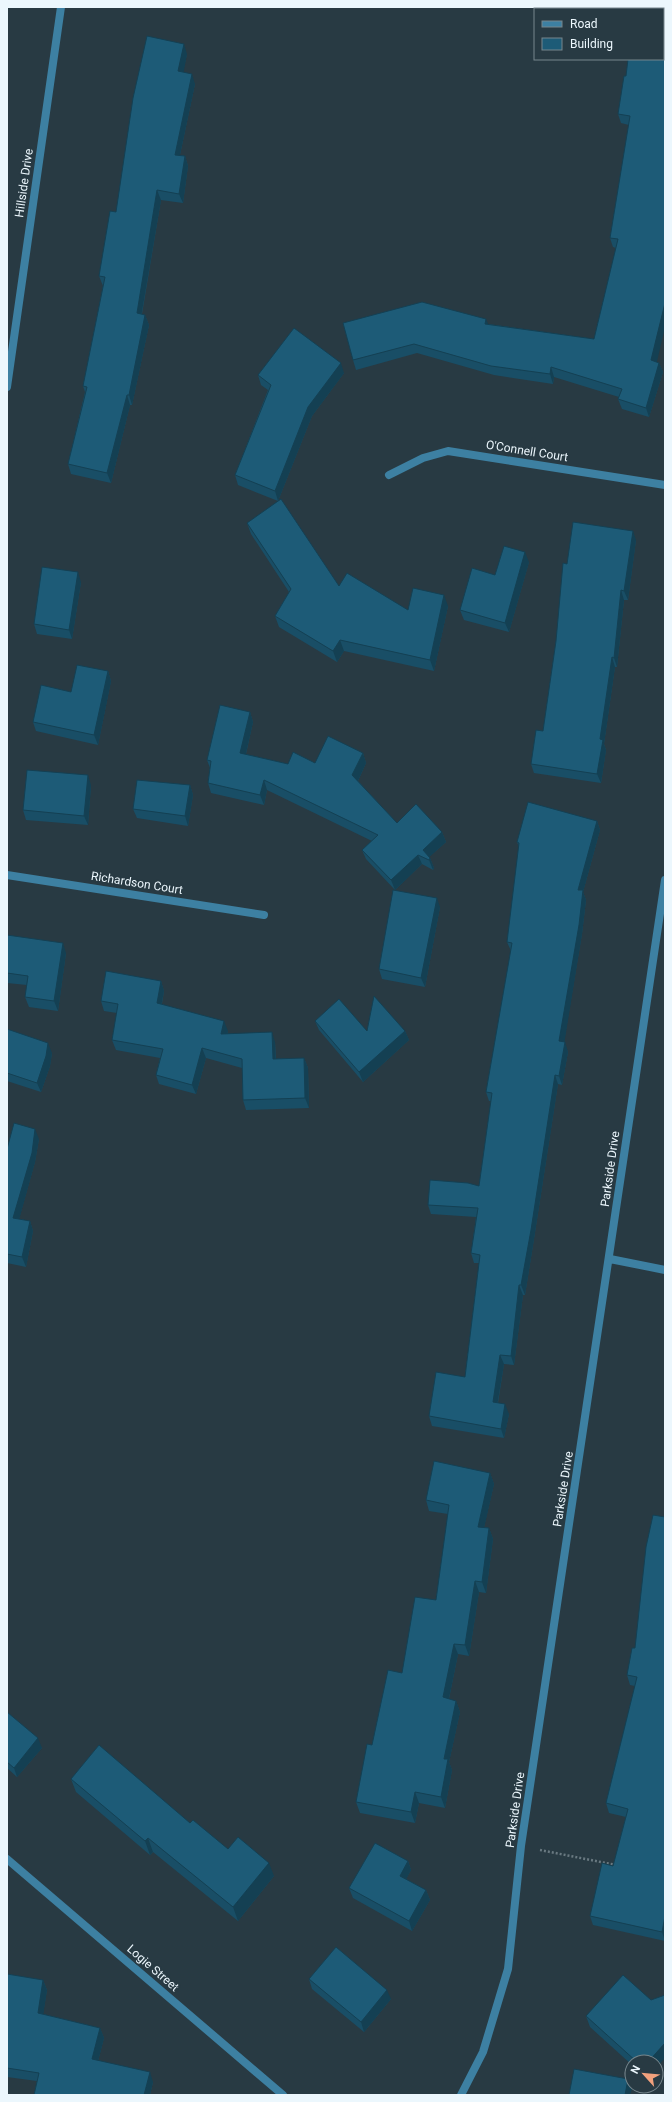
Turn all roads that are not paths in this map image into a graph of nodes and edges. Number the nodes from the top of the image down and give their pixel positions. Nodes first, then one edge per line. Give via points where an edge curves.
1 (61, 7) edge
2 (7, 387) edge
3 (389, 475) dead end
4 (665, 485) edge
5 (7, 875) edge
6 (665, 880) edge
7 (264, 915) dead end
8 (610, 1259) junction
9 (665, 1270) edge
10 (7, 1859) edge
11 (282, 2095) edge
12 (461, 2095) edge

1 - 2 street, Hillside Drive
3 - 4 street, O'Connell Court via 423,458 448,451
5 - 7 street, Richardson Court
6 - 8 street, Parkside Drive
8 - 9 street
8 - 12 street, Parkside Drive via 521,1846 508,1969 483,2052
10 - 11 street, Logie Street

